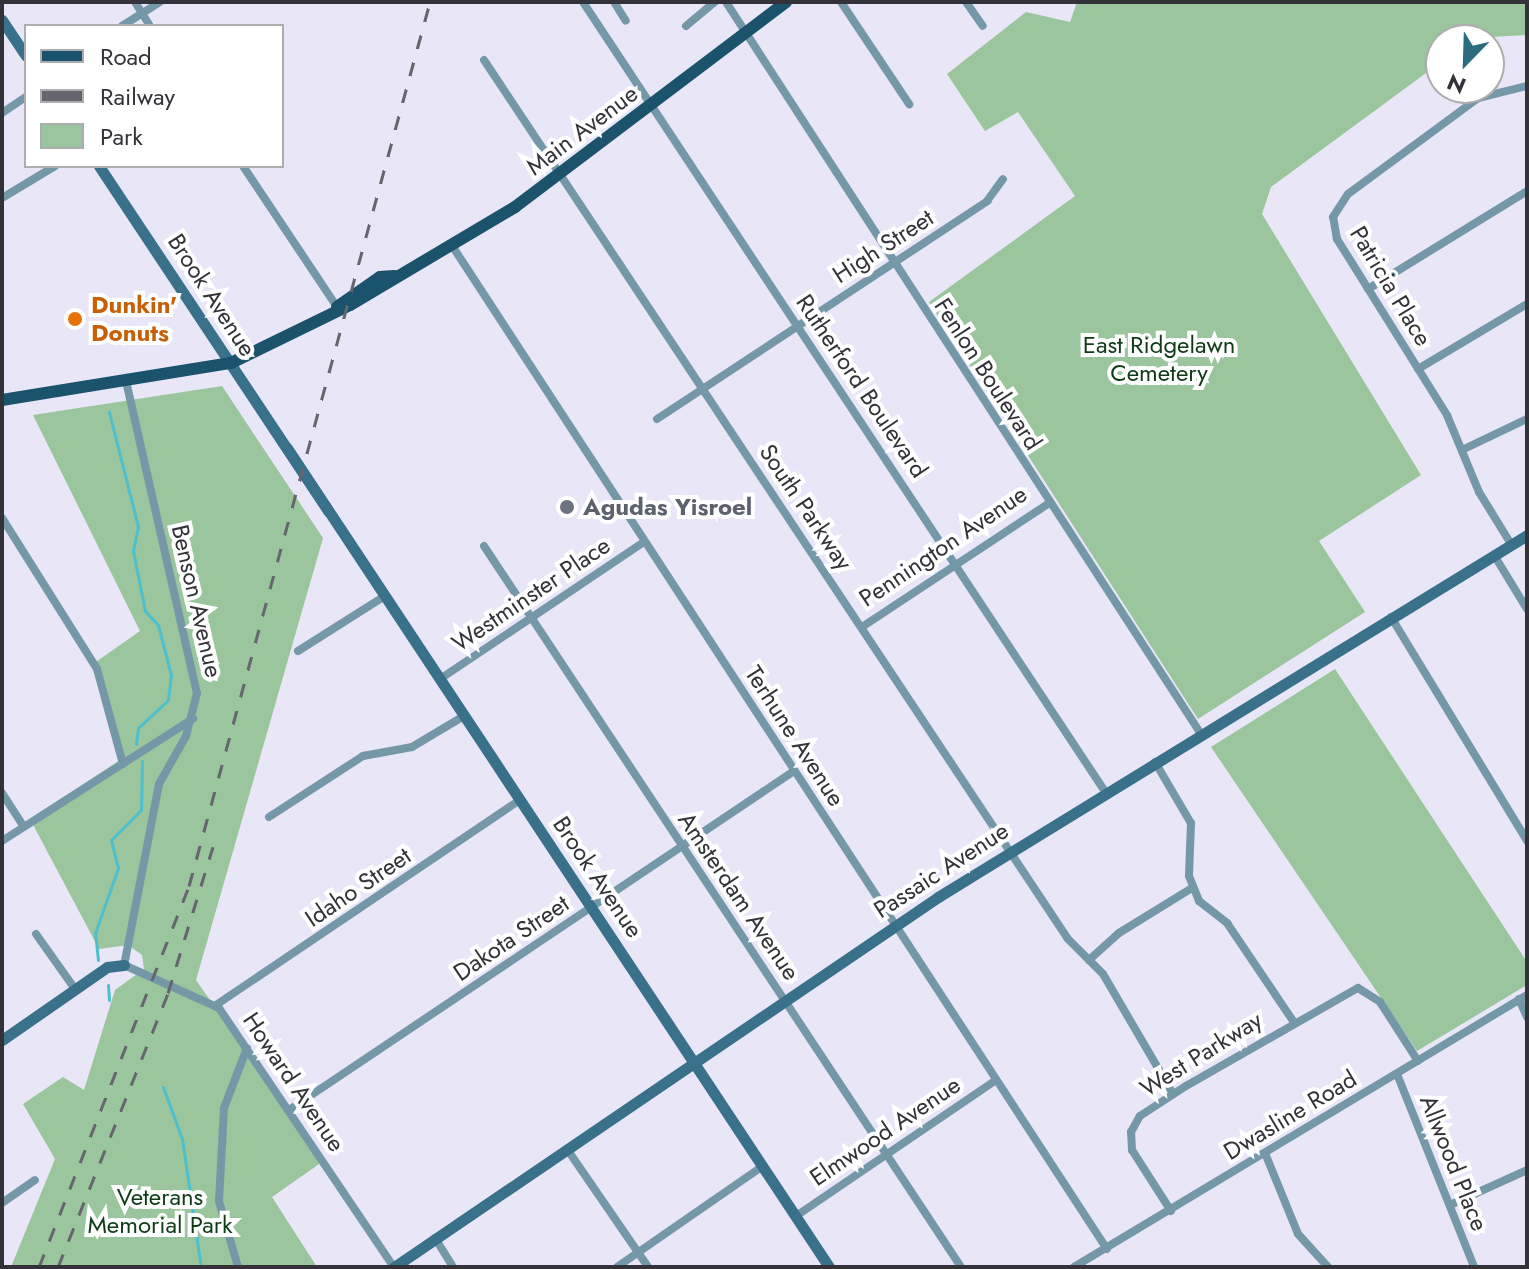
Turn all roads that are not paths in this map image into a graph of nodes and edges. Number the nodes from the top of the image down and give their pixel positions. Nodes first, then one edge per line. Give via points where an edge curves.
1 (135, 2) edge
2 (160, 2) edge
3 (583, 2) edge
4 (614, 2) edge
5 (715, 2) edge
6 (726, 2) edge
7 (786, 2) edge
8 (841, 2) edge
9 (966, 2) edge
10 (142, 13) junction
11 (2, 20) edge
12 (626, 21) dead end
13 (125, 24) edge
14 (149, 24) edge
15 (686, 26) dead end
16 (983, 26) dead end
17 (742, 35) junction
18 (24, 53) edge
19 (484, 60) dead end
20 (1527, 86) edge
21 (24, 98) edge
22 (652, 104) junction
23 (909, 104) dead end
24 (2, 113) edge
25 (52, 168) edge
26 (100, 168) edge
27 (244, 168) edge
28 (561, 173) junction
29 (1003, 179) dead end
30 (1527, 191) edge
31 (2, 198) edge
32 (451, 244) junction
33 (893, 264) junction
34 (1368, 289) junction
35 (1527, 304) edge
36 (337, 307) junction
37 (798, 326) junction
38 (231, 363) junction
39 (1418, 369) junction
40 (126, 381) junction
41 (704, 388) junction
42 (2, 400) edge
43 (657, 419) dead end
44 (1527, 419) edge
45 (1464, 449) junction
46 (1049, 503) junction
47 (2, 518) edge
48 (1527, 535) edge
49 (644, 542) junction
50 (1511, 544) junction
51 (484, 546) dead end
52 (1494, 555) junction
53 (956, 564) junction
54 (385, 596) junction
55 (1527, 609) edge
56 (1391, 617) junction
57 (531, 618) junction
58 (862, 627) junction
59 (298, 651) dead end
60 (440, 679) junction
61 (464, 716) junction
62 (193, 719) junction
63 (1201, 734) junction
64 (150, 746) junction
65 (169, 760) junction
66 (1155, 762) junction
67 (123, 764) junction
68 (794, 771) junction
69 (2, 793) edge
70 (1106, 793) junction
71 (520, 800) junction
72 (269, 817) dead end
73 (24, 827) junction
74 (2, 841) edge
75 (1527, 841) edge
76 (683, 848) junction
77 (1009, 851) junction
78 (1192, 888) junction
79 (592, 908) junction
80 (895, 926) junction
81 (36, 934) dead end
82 (1089, 960) junction
83 (124, 965) junction
84 (75, 989) junction
85 (1523, 997) edge
86 (785, 1001) junction
87 (216, 1005) junction
88 (1527, 1017) edge
89 (1293, 1021) junction
90 (2, 1040) edge
91 (247, 1048) junction
92 (1418, 1061) junction
93 (694, 1062) junction
94 (1397, 1074) junction
95 (996, 1080) junction
96 (1173, 1094) junction
97 (289, 1110) junction
98 (567, 1149) junction
99 (1265, 1153) junction
100 (887, 1154) junction
101 (763, 1166) junction
102 (1527, 1170) edge
103 (35, 1180) dead end
104 (2, 1203) edge
105 (1450, 1205) junction
106 (1171, 1211) junction
107 (796, 1216) junction
108 (435, 1238) junction
109 (1107, 1249) junction
110 (638, 1252) junction
111 (238, 1267) edge
112 (394, 1267) edge
113 (453, 1267) edge
114 (617, 1267) edge
115 (648, 1267) edge
116 (829, 1267) edge
117 (961, 1267) edge
118 (1074, 1267) edge
119 (1328, 1267) edge
120 (1474, 1267) edge

1 - 10 street
2 - 10 street
3 - 22 street, Rutherford Boulevard
4 - 12 street
5 - 15 street
6 - 17 street, Fenlon Boulevard
7 - 17 main road, Main Avenue
8 - 23 street
9 - 16 street
10 - 13 street
10 - 14 street
11 - 18 street
17 - 22 main road, Main Avenue
17 - 33 street, Fenlon Boulevard
19 - 28 street, South Parkway
20 - 34 street, Patricia Place via 1478,98 1341,201 1333,228
21 - 24 street
22 - 28 main road, Main Avenue
22 - 37 street, Rutherford Boulevard
25 - 31 street
26 - 38 street, Brook Avenue
27 - 36 street
28 - 32 main road, Main Avenue
28 - 41 street, South Parkway
29 - 33 street, High Street via 987,201
30 - 34 street
32 - 36 main road, Main Avenue via 394,276 380,277
32 - 49 street, Terhune Avenue
33 - 37 street, High Street
33 - 46 street, Fenlon Boulevard
34 - 39 street, Patricia Place
35 - 39 street
36 - 38 main road, Main Avenue
37 - 41 street, High Street
37 - 53 street, Rutherford Boulevard
38 - 40 main road, Main Avenue
38 - 54 street, Brook Avenue
39 - 45 street, Patricia Place
40 - 42 main road, Main Avenue
40 - 62 street, Benson Avenue via 193,670
41 - 43 street, High Street
41 - 58 street, South Parkway
44 - 45 street
45 - 50 street, Patricia Place via 1479,492
46 - 53 street, Pennington Avenue
46 - 63 street, Fenlon Boulevard
47 - 67 street via 97,669
48 - 50 street, Passaic Avenue
49 - 57 street, Westminster Place
49 - 68 street, Terhune Avenue
50 - 52 street, Passaic Avenue
51 - 57 street, Amsterdam Avenue
52 - 55 street
52 - 56 street, Passaic Avenue
53 - 58 street, Pennington Avenue
53 - 70 street, Rutherford Boulevard
54 - 59 street
54 - 60 street, Brook Avenue
56 - 63 street, Passaic Avenue
56 - 75 street
57 - 60 street, Westminster Place
57 - 76 street, Amsterdam Avenue
58 - 77 street, South Parkway
60 - 61 street, Brook Avenue
61 - 71 street, Brook Avenue
61 - 72 street via 412,747 363,756
62 - 64 street
62 - 65 street
63 - 66 street, Passaic Avenue
64 - 65 street
64 - 67 street
65 - 83 street
66 - 70 street, Passaic Avenue
66 - 78 street via 1191,823
67 - 73 street
68 - 76 street, Dakota Street
68 - 80 street, Terhune Avenue
69 - 73 street
70 - 77 street, Passaic Avenue
71 - 79 street, Brook Avenue
71 - 87 street, Idaho Street
73 - 74 street
76 - 79 street, Dakota Street
76 - 86 street, Amsterdam Avenue
77 - 80 street, Passaic Avenue
77 - 82 street, South Parkway
78 - 82 street via 1119,933
78 - 89 street via 1227,923
79 - 93 street, Brook Avenue
79 - 97 street, Dakota Street
80 - 86 street, Passaic Avenue
80 - 95 street, Terhune Avenue
81 - 84 street
82 - 96 street, South Parkway
83 - 84 street
83 - 87 street, Howard Avenue
84 - 90 street
85 - 88 street
85 - 92 street, Dwasline Road
86 - 93 street, Passaic Avenue
86 - 100 street, Amsterdam Avenue
87 - 91 street, Howard Avenue
89 - 92 street, West Parkway via 1358,988 1373,994
89 - 96 street, West Parkway
91 - 97 street, Howard Avenue
91 - 111 street via 224,1108 219,1201
92 - 94 street, Dwasline Road
93 - 98 street, Passaic Avenue
93 - 101 street, Brook Avenue
94 - 99 street, Dwasline Road
94 - 105 street, Allwood Place
95 - 100 street, Elmwood Avenue
95 - 109 street, Terhune Avenue
96 - 106 street, West Parkway via 1140,1116 1130,1141
97 - 112 street, Howard Avenue
98 - 108 street, Passaic Avenue
98 - 110 street
99 - 106 street, Dwasline Road
99 - 119 street via 1298,1234
100 - 107 street, Elmwood Avenue
100 - 117 street, Amsterdam Avenue
101 - 107 street, Brook Avenue
101 - 110 street
102 - 105 street
103 - 104 street
105 - 120 street, Allwood Place
106 - 109 street, Dwasline Road
107 - 116 street, Brook Avenue
108 - 112 street, Passaic Avenue
108 - 113 street
109 - 118 street, Dwasline Road
110 - 114 street
110 - 115 street

